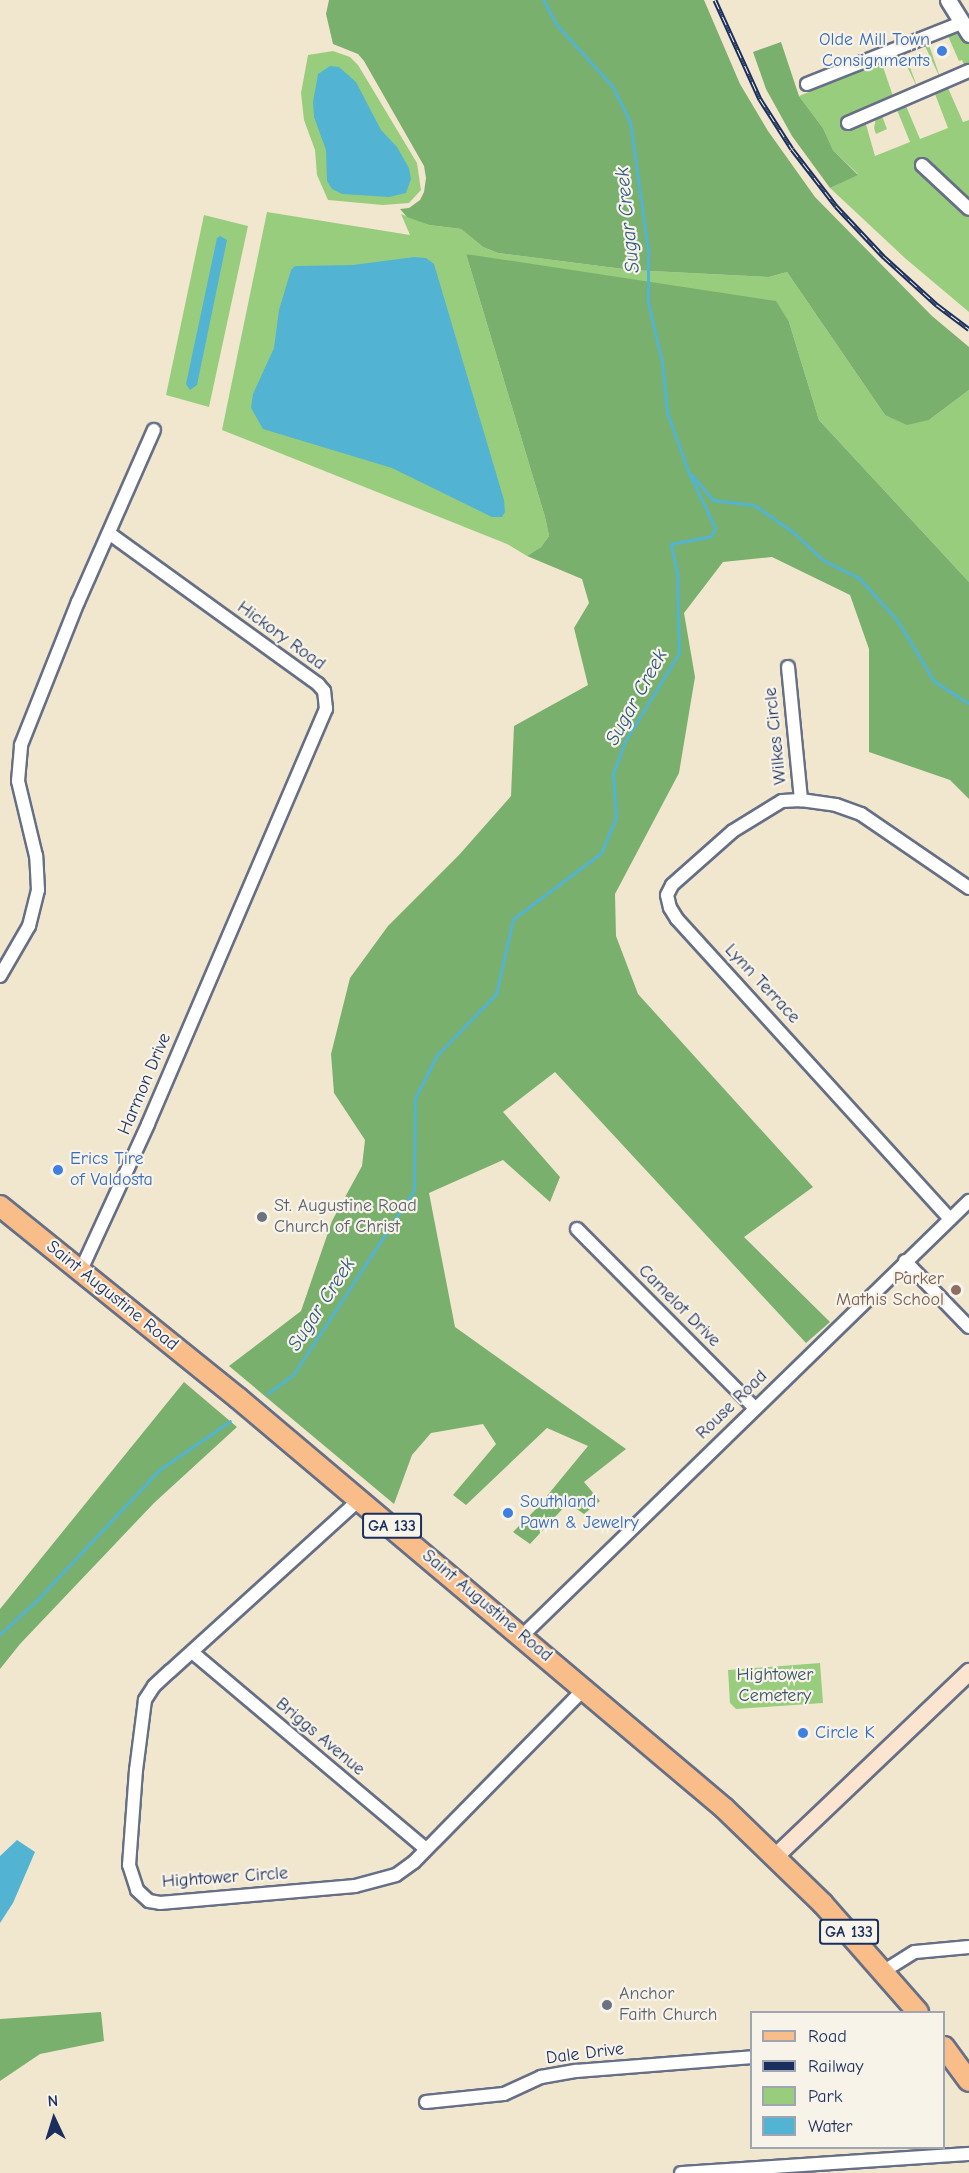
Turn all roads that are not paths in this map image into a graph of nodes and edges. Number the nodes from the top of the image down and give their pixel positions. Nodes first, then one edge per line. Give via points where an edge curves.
1 (948, 0) edge
2 (965, 29) edge
3 (969, 71) edge
4 (807, 84) dead end
5 (848, 123) dead end
6 (922, 165) dead end
7 (969, 208) edge
8 (154, 430) dead end
9 (110, 534) junction
10 (788, 667) dead end
11 (801, 800) junction
12 (969, 888) edge
13 (224, 945) joint
14 (0, 976) edge
15 (969, 1201) edge
16 (0, 1206) edge
17 (950, 1219) junction
18 (577, 1229) dead end
19 (905, 1262) junction
20 (81, 1270) junction
21 (969, 1327) edge
22 (755, 1408) junction
23 (360, 1499) junction
24 (522, 1636) junction
25 (192, 1652) junction
26 (969, 1672) edge
27 (584, 1689) junction
28 (426, 1849) junction
29 (776, 1856) junction
30 (969, 1947) edge
31 (884, 1971) junction
32 (916, 2011) edge
33 (945, 2048) edge
34 (750, 2057) edge
35 (969, 2081) edge
36 (426, 2102) dead end
37 (969, 2154) edge
38 (681, 2173) edge

1 - 2 street
2 - 4 street
3 - 5 street
6 - 7 street
8 - 9 street
9 - 13 street, Hickory Road via 318,684 326,698 322,718
9 - 14 street via 78,602 21,745 18,781 36,856 38,890 29,926
10 - 11 street, Wilkes Circle
11 - 12 street via 836,805 861,814
11 - 17 street, Lynn Terrace via 774,805 733,831 672,885 667,895 670,908
13 - 20 street, Harmon Drive
15 - 17 street, Rouse Road
16 - 20 main road, Saint Augustine Road / GA 133
17 - 19 street, Rouse Road
18 - 22 street, Camelot Drive
19 - 21 street
19 - 22 street, Rouse Road
20 - 23 main road, Saint Augustine Road / GA 133
22 - 24 street, Rouse Road
23 - 24 main road, Saint Augustine Road / GA 133
23 - 25 street, Hightower Circle
24 - 27 main road, Saint Augustine Road / GA 133
25 - 28 street, Briggs Avenue
25 - 28 street, Hightower Circle via 154,1686 145,1700 129,1865 137,1890 149,1901 379,1882 406,1869
26 - 29 main road
27 - 28 street, Hightower Circle
27 - 29 main road, Saint Augustine Road / GA 133
29 - 31 main road, Saint Augustine Road / GA 133
30 - 31 street via 915,1952
31 - 32 main road, Saint Augustine Road / GA 133
33 - 35 main road
34 - 36 street, Dale Drive via 576,2071 540,2077 504,2094
37 - 38 street

